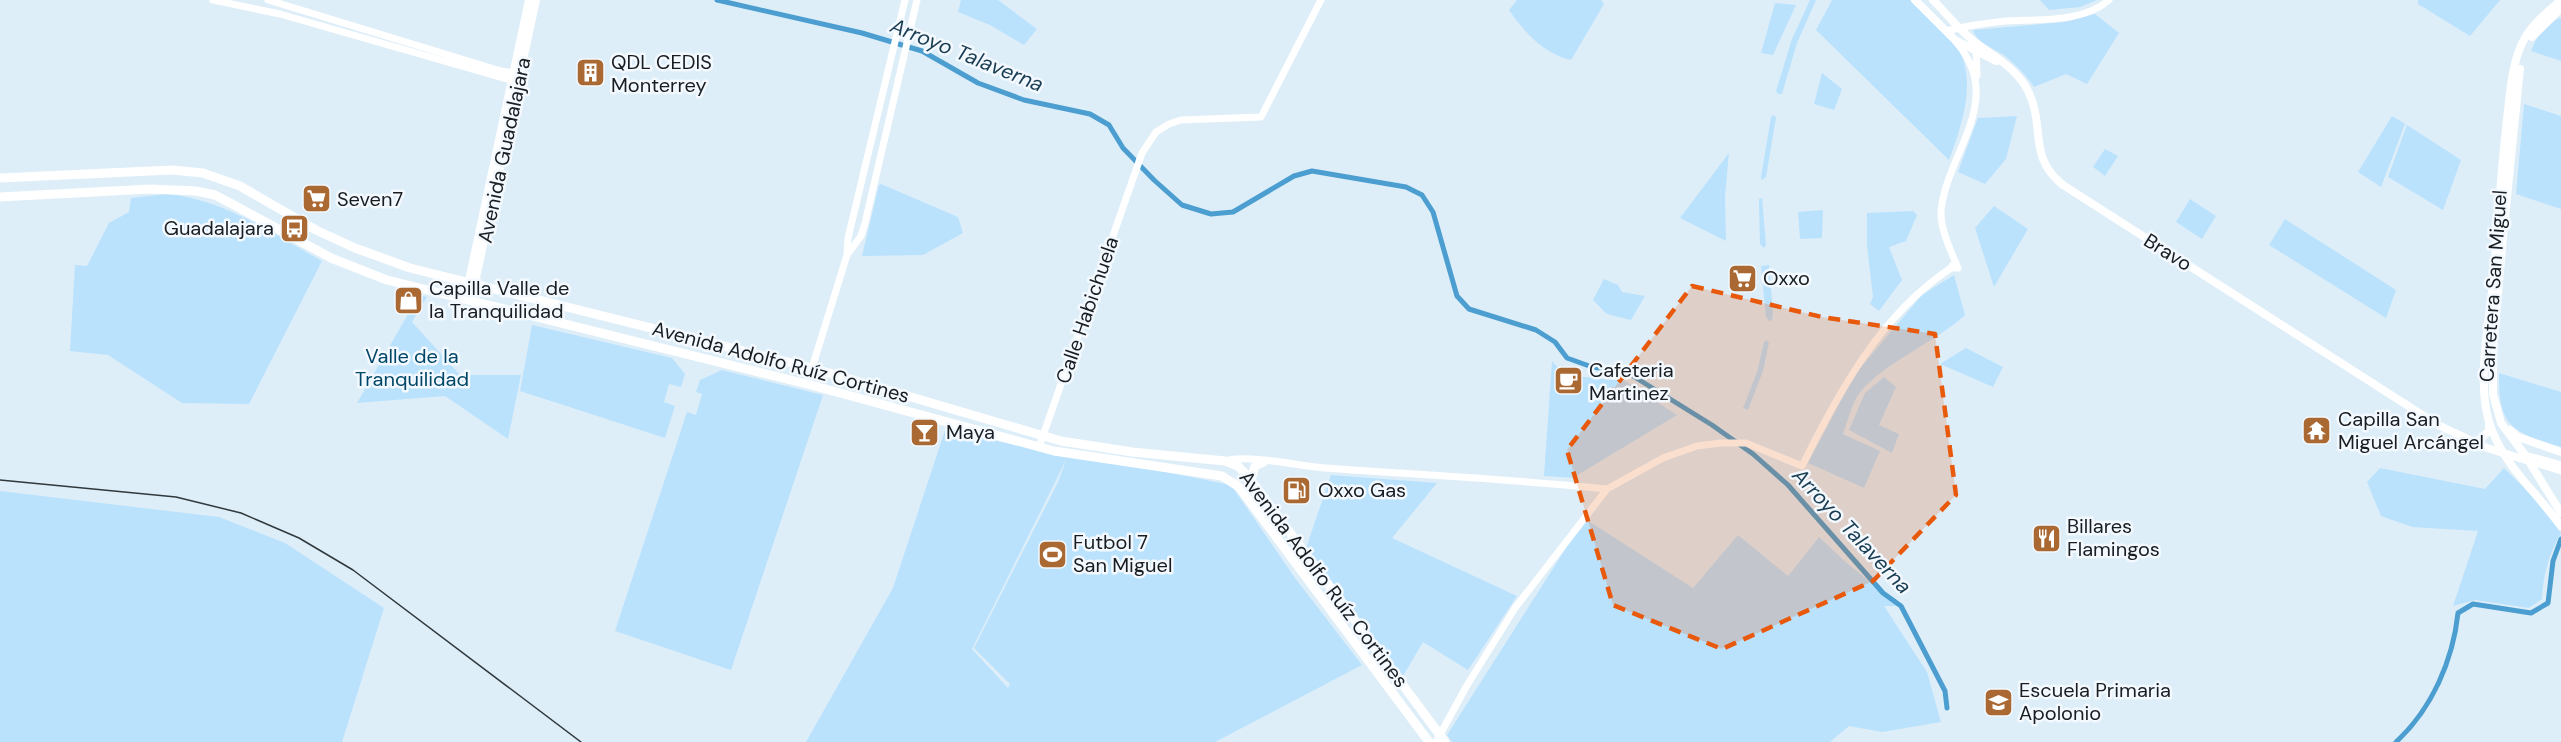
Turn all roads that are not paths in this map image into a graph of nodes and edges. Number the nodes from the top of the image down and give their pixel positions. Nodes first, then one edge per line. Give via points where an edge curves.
1 (213, 0) edge
2 (268, 0) edge
3 (530, 0) edge
4 (536, 0) edge
5 (905, 0) edge
6 (917, 0) edge
7 (1321, 0) edge
8 (1915, 0) edge
9 (1933, 0) edge
10 (2109, 0) edge
11 (2561, 0) edge
12 (2561, 8) edge
13 (1960, 28) junction
14 (1946, 31) junction
15 (1954, 40) junction
16 (1975, 42) junction
17 (406, 46) junction
18 (1976, 52) junction
19 (2519, 61) junction
20 (2004, 64) junction
21 (517, 77) junction
22 (1975, 84) junction
23 (879, 116) junction
24 (890, 119) junction
25 (0, 178) edge
26 (0, 197) edge
27 (852, 220) junction
28 (865, 223) junction
29 (847, 255) junction
30 (472, 283) junction
31 (468, 300) junction
32 (812, 368) junction
33 (2496, 410) junction
34 (2489, 420) junction
35 (2506, 432) junction
36 (1043, 436) junction
37 (2476, 441) junction
38 (1039, 447) junction
39 (2487, 448) junction
40 (2502, 449) junction
41 (2561, 452) edge
42 (2525, 458) junction
43 (1225, 461) junction
44 (1259, 461) junction
45 (2561, 465) edge
46 (1238, 466) junction
47 (2513, 469) junction
48 (2561, 471) edge
49 (1251, 480) junction
50 (1608, 489) junction
51 (2561, 513) edge
52 (2561, 526) edge
53 (1440, 739) edge
54 (1429, 742) edge

1 - 17 street
2 - 17 street
3 - 21 main road, Avenida Guadalajara
4 - 21 main road, Avenida Guadalajara
5 - 23 street
6 - 24 street
7 - 36 street, Calle Habichuela via 1261,117 1181,120 1156,132 1134,173
8 - 14 main road, Bravo
9 - 13 main road, Bravo
10 - 13 street via 2080,15
11 - 19 main road via 2534,25 2520,47
12 - 19 main road via 2534,34
13 - 14 street
13 - 16 main road, Bravo
14 - 15 main road, Bravo
15 - 18 main road, Bravo
15 - 22 street via 1969,58
16 - 18 street
16 - 20 main road, Bravo
17 - 21 street
18 - 20 main road, Bravo
18 - 22 street
19 - 33 main road, Carretera San Miguel via 2493,350
19 - 34 main road, Carretera San Miguel via 2506,124 2486,363
20 - 37 main road, Bravo via 2030,95 2040,154 2053,177 2392,396 2444,428
21 - 30 main road, Avenida Guadalajara
22 - 50 street via 1971,125 1941,212 1955,266 1909,300 1852,373 1802,466 1746,444 1708,444 1654,462
23 - 24 street
23 - 27 street
24 - 28 street
25 - 30 main road, Avenida Adolfo Ruíz Cortines via 172,170 203,173 240,186 355,248 410,268
26 - 31 main road, Avenida Adolfo Ruíz Cortines via 159,189 215,195 360,271
27 - 28 street
27 - 29 street
28 - 29 street
29 - 32 street
30 - 31 main road, Avenida Guadalajara
30 - 32 main road, Avenida Adolfo Ruíz Cortines
31 - 38 main road, Avenida Adolfo Ruíz Cortines via 807,384
32 - 36 main road, Avenida Adolfo Ruíz Cortines
33 - 35 main road, Carretera San Miguel
33 - 41 main road via 2518,437
34 - 37 main road via 2489,431
34 - 40 main road, Carretera San Miguel
35 - 40 main road
35 - 42 main road, Carretera San Miguel
36 - 38 street, Calle Habichuela
36 - 43 main road, Avenida Adolfo Ruíz Cortines via 1081,445
37 - 39 main road
37 - 40 main road
38 - 54 main road, Avenida Adolfo Ruíz Cortines via 1093,459 1211,474 1232,481
39 - 40 main road
39 - 47 main road
40 - 42 main road
40 - 47 main road, Carretera San Miguel
42 - 45 street
42 - 47 main road
42 - 48 street
42 - 51 main road, Carretera San Miguel
43 - 44 street
43 - 46 main road, Avenida Adolfo Ruíz Cortines
44 - 46 street
44 - 49 main road
44 - 50 street
46 - 49 main road, Avenida Adolfo Ruíz Cortines
47 - 52 main road, Carretera San Miguel
49 - 53 main road, Avenida Adolfo Ruíz Cortines
50 - 53 street via 1515,608

